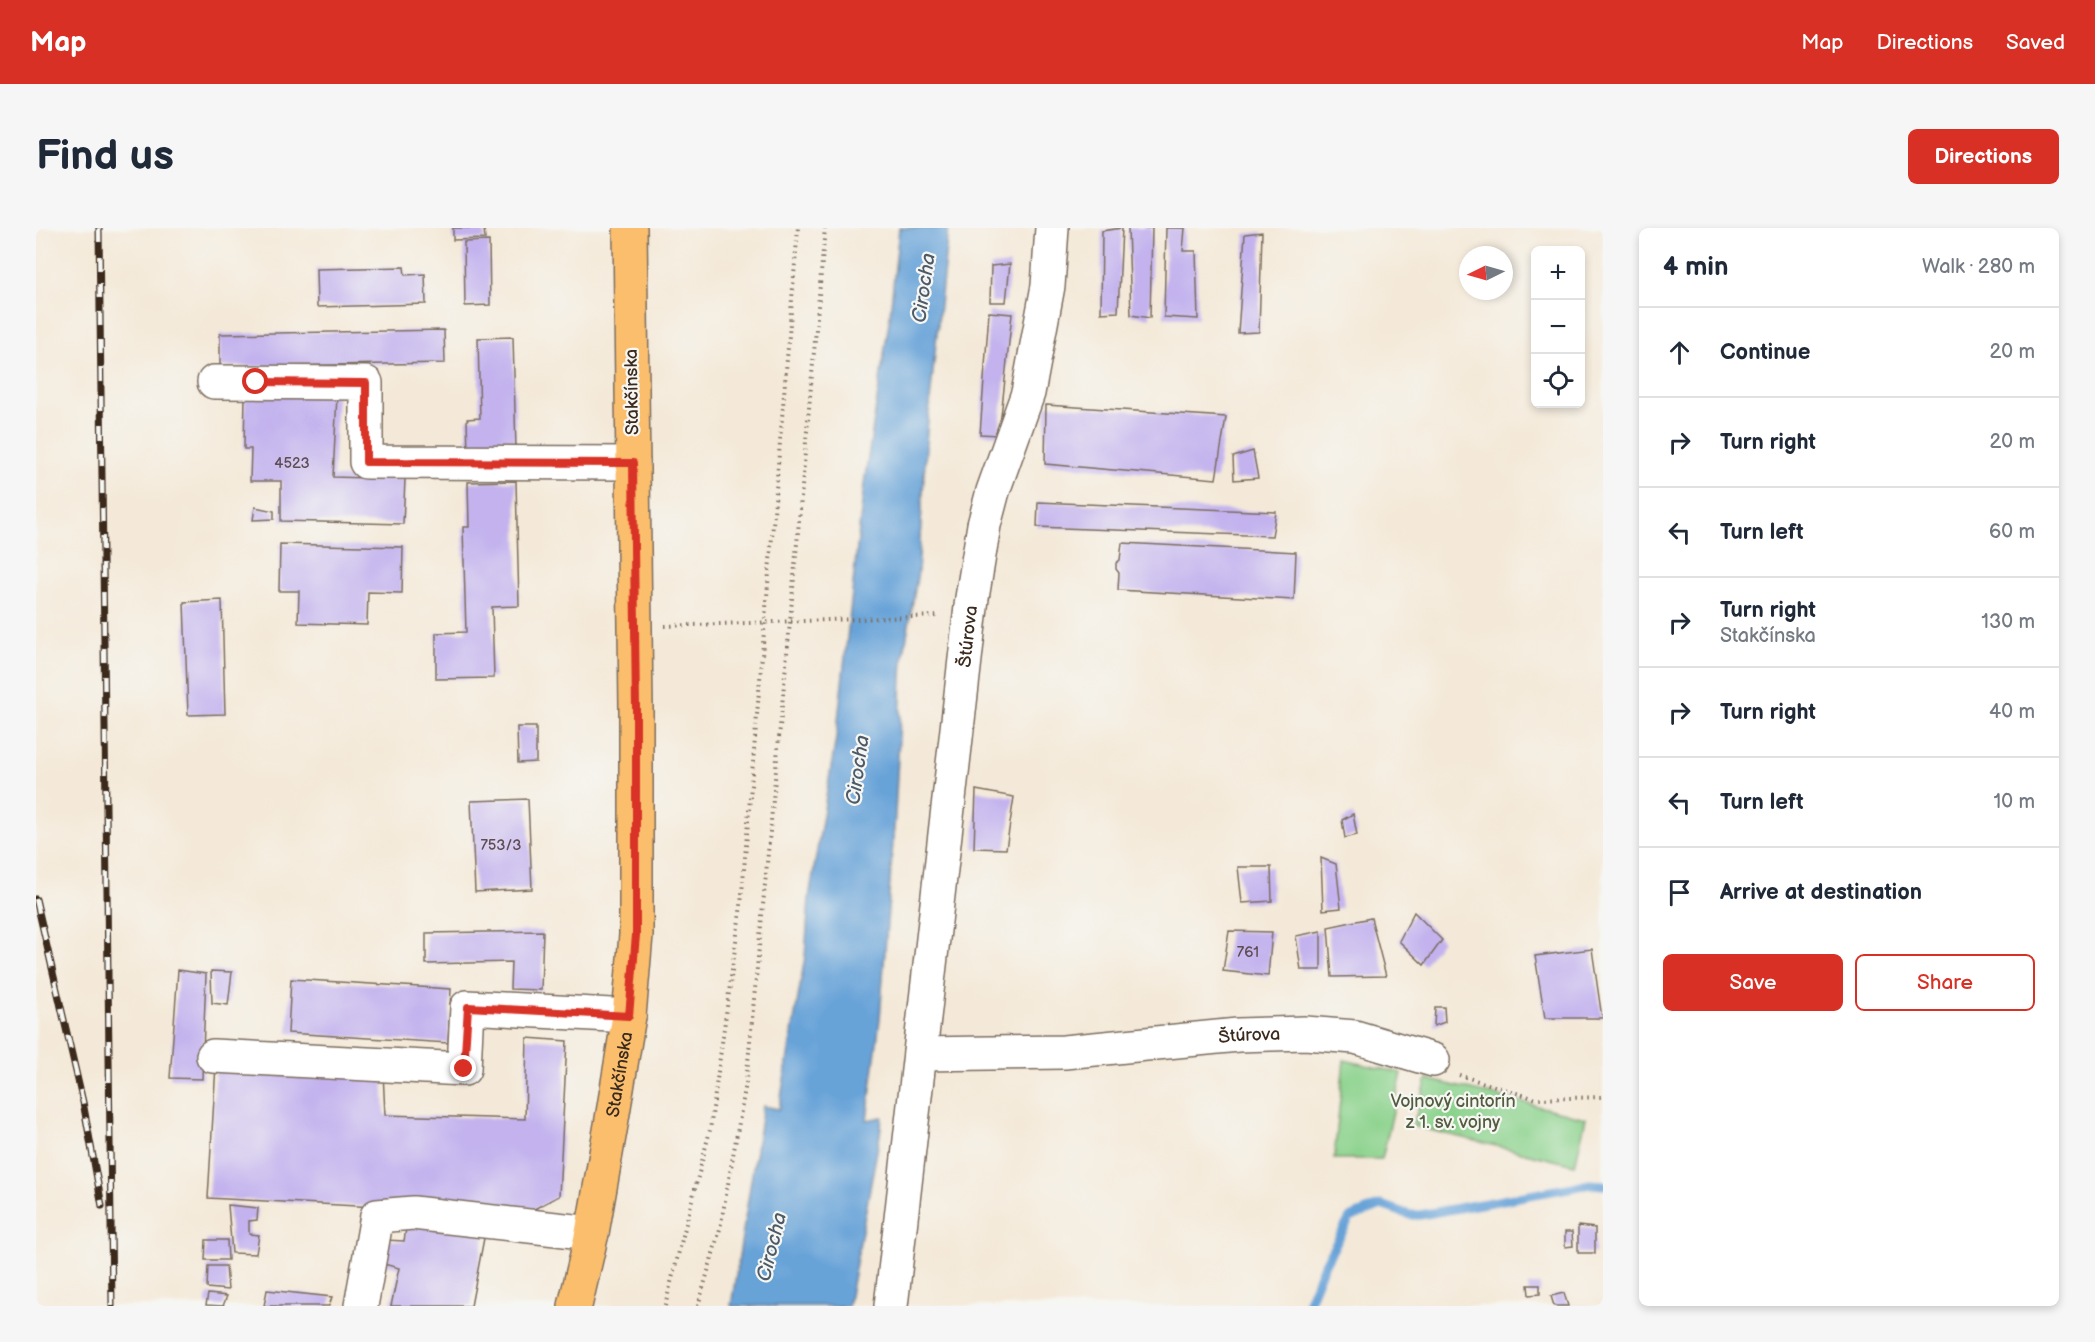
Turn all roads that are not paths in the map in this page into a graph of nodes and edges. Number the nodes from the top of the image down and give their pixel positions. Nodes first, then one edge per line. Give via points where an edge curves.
1 (630, 228) edge
2 (1052, 228) edge
3 (214, 382) dead end
4 (633, 463) junction
5 (629, 1016) junction
6 (920, 1054) junction
7 (213, 1056) dead end
8 (1432, 1060) road end
9 (592, 1233) junction
10 (361, 1306) edge
11 (575, 1306) edge
12 (891, 1306) edge

1 - 4 main road, Stakčínska
2 - 6 street, Štúrova via 1048,286 1028,393 993,491 972,598
3 - 4 street via 366,383 366,462
4 - 5 main road, Stakčínska via 636,935
5 - 7 street via 468,1007 464,1069
5 - 9 main road, Stakčínska
6 - 8 street, Štúrova via 1064,1052 1238,1035 1305,1033 1355,1037
6 - 12 street, Štúrova
9 - 10 street via 413,1213 377,1216
9 - 11 main road, Stakčínska

